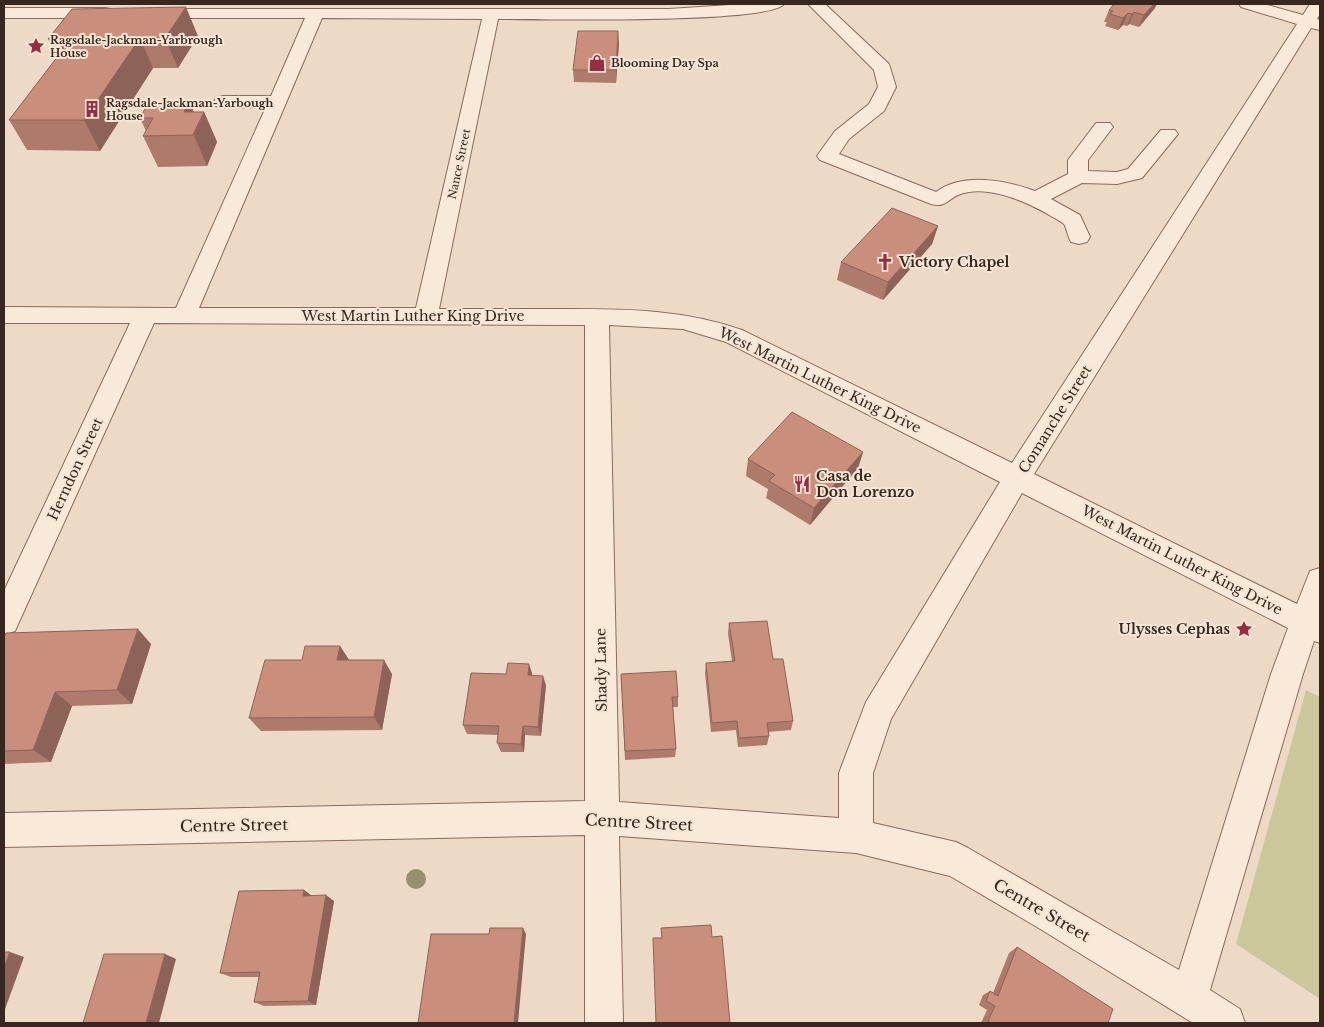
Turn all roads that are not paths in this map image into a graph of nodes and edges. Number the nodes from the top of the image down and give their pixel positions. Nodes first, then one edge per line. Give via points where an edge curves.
1 (685, 4) edge
2 (776, 4) edge
3 (816, 4) edge
4 (1247, 4) edge
5 (251, 9) edge
6 (4, 13) edge
7 (117, 13) edge
8 (136, 13) edge
9 (316, 14) junction
10 (491, 14) junction
11 (669, 14) junction
12 (1315, 16) edge
13 (278, 101) junction
14 (223, 102) dead end
15 (1103, 127) dead end
16 (1168, 134) dead end
17 (1078, 177) junction
18 (1036, 199) junction
19 (1079, 237) dead end
20 (4, 315) edge
21 (146, 315) junction
22 (426, 315) junction
23 (184, 316) junction
24 (597, 317) junction
25 (1017, 478) junction
26 (1320, 580) edge
27 (4, 622) edge
28 (1313, 626) edge
29 (602, 818) junction
30 (4, 830) edge
31 (856, 836) junction
32 (1189, 998) junction
33 (604, 1023) edge
34 (1226, 1023) edge

1 - 11 street
2 - 11 street
3 - 18 street via 882,68 888,87 876,106 842,135 827,156 938,200 953,189 983,186 1015,191
4 - 12 street
5 - 8 street
5 - 9 street
6 - 7 street
9 - 10 street
9 - 13 street
10 - 11 street
10 - 22 street, Nance Street
12 - 25 street, Comanche Street
13 - 14 street
13 - 23 street
15 - 17 street via 1078,160
16 - 17 street via 1135,174 1117,178
17 - 18 street
18 - 19 street via 1073,220
20 - 21 street, West Martin Luther King Drive
21 - 23 street, West Martin Luther King Drive
21 - 27 street, Herndon Street
22 - 23 street, West Martin Luther King Drive
22 - 24 street, West Martin Luther King Drive
24 - 25 street, West Martin Luther King Drive via 672,318 707,325
24 - 29 street, Shady Lane
25 - 28 street, West Martin Luther King Drive
25 - 31 street, Comanche Street via 876,713 856,772
26 - 28 street
28 - 32 street via 1287,674
29 - 30 street, Centre Street
29 - 31 street, Centre Street
29 - 33 street, Shady Lane
31 - 32 street, Centre Street via 956,860
32 - 34 street, Centre Street

